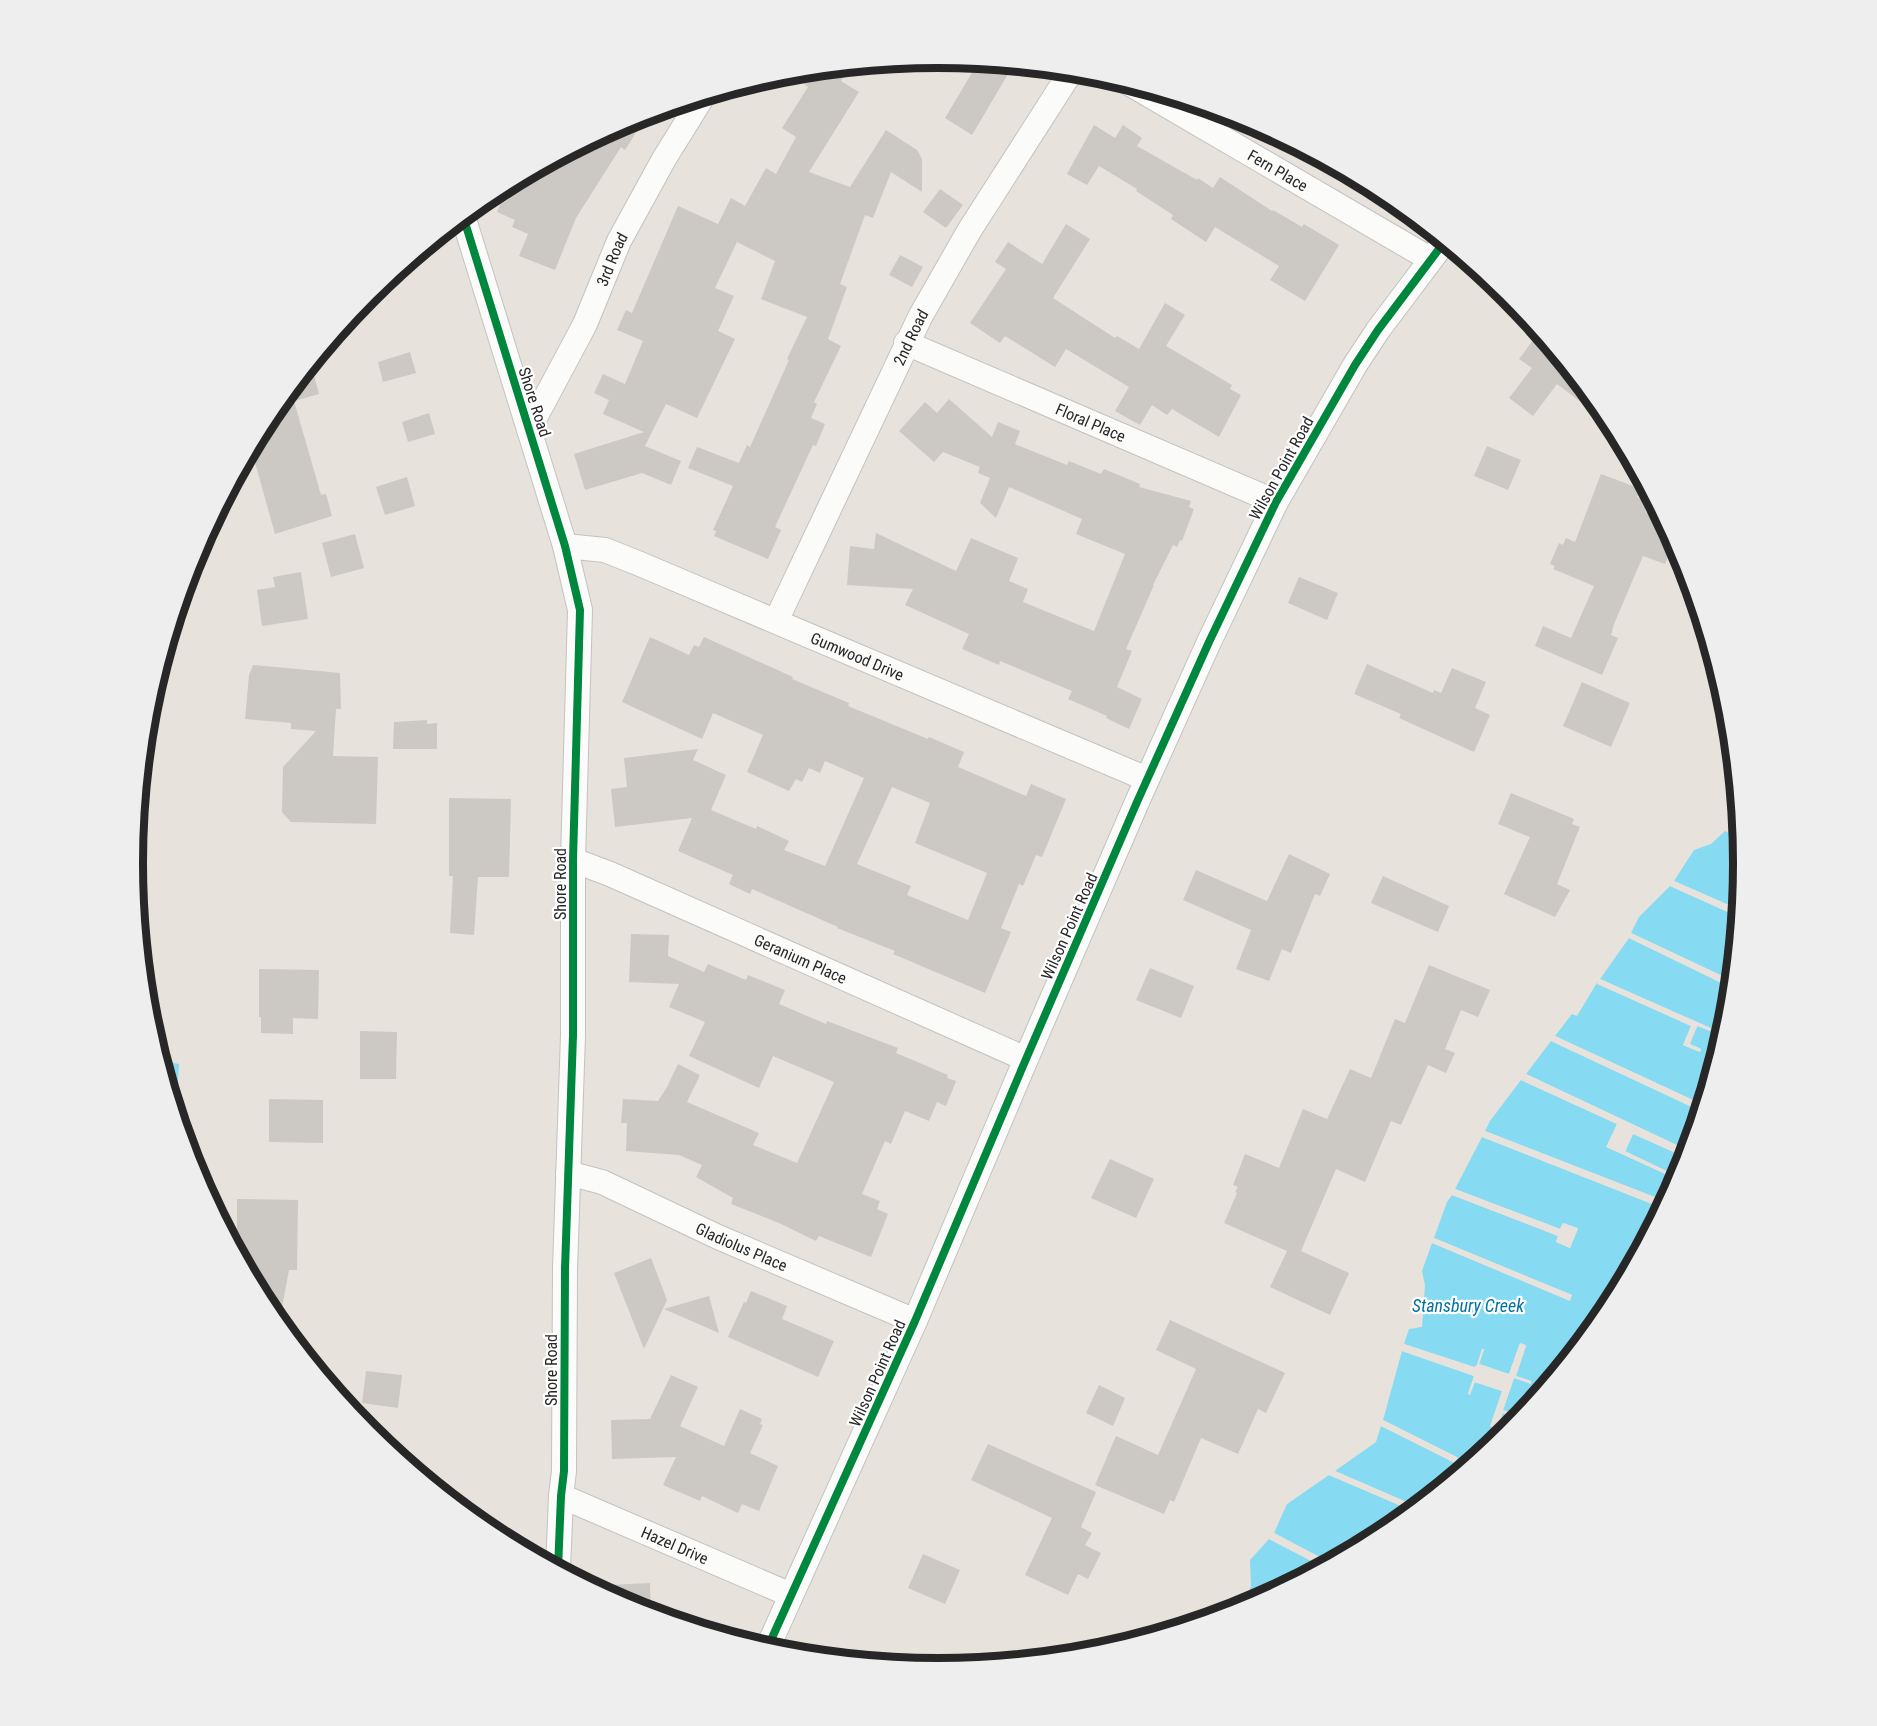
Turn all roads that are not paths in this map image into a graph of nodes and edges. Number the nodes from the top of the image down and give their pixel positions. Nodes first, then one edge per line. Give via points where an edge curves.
1 (1067, 78) edge
2 (1159, 100) edge
3 (697, 106) edge
4 (465, 224) edge
5 (1437, 250) edge
6 (906, 343) junction
7 (529, 429) junction
8 (1276, 502) junction
9 (564, 546) junction
10 (776, 621) junction
11 (1147, 779) junction
12 (573, 860) junction
13 (1026, 1059) junction
14 (568, 1173) junction
15 (915, 1321) junction
16 (561, 1496) junction
17 (558, 1561) edge
18 (791, 1595) junction
19 (771, 1640) edge

1 - 6 street, 2nd Road via 969,231
2 - 5 street, Fern Place
3 - 7 street, 3rd Road via 620,241 585,324
4 - 7 street, Shore Road
5 - 8 street, Wilson Point Road via 1355,365
6 - 8 street, Floral Place
6 - 10 street, 2nd Road
7 - 9 street, Shore Road
8 - 11 street, Wilson Point Road
9 - 10 street, Gumwood Drive via 605,550
9 - 12 street, Shore Road via 580,610
10 - 11 street, Gumwood Drive
11 - 13 street, Wilson Point Road
12 - 13 street, Geranium Place
12 - 14 street, Shore Road
13 - 15 street, Wilson Point Road
14 - 15 street, Gladiolus Place via 602,1182 718,1237
14 - 16 street, Shore Road
15 - 18 street, Wilson Point Road
16 - 17 street, Shore Road
16 - 18 street, Hazel Drive
18 - 19 street, Wilson Point Road

